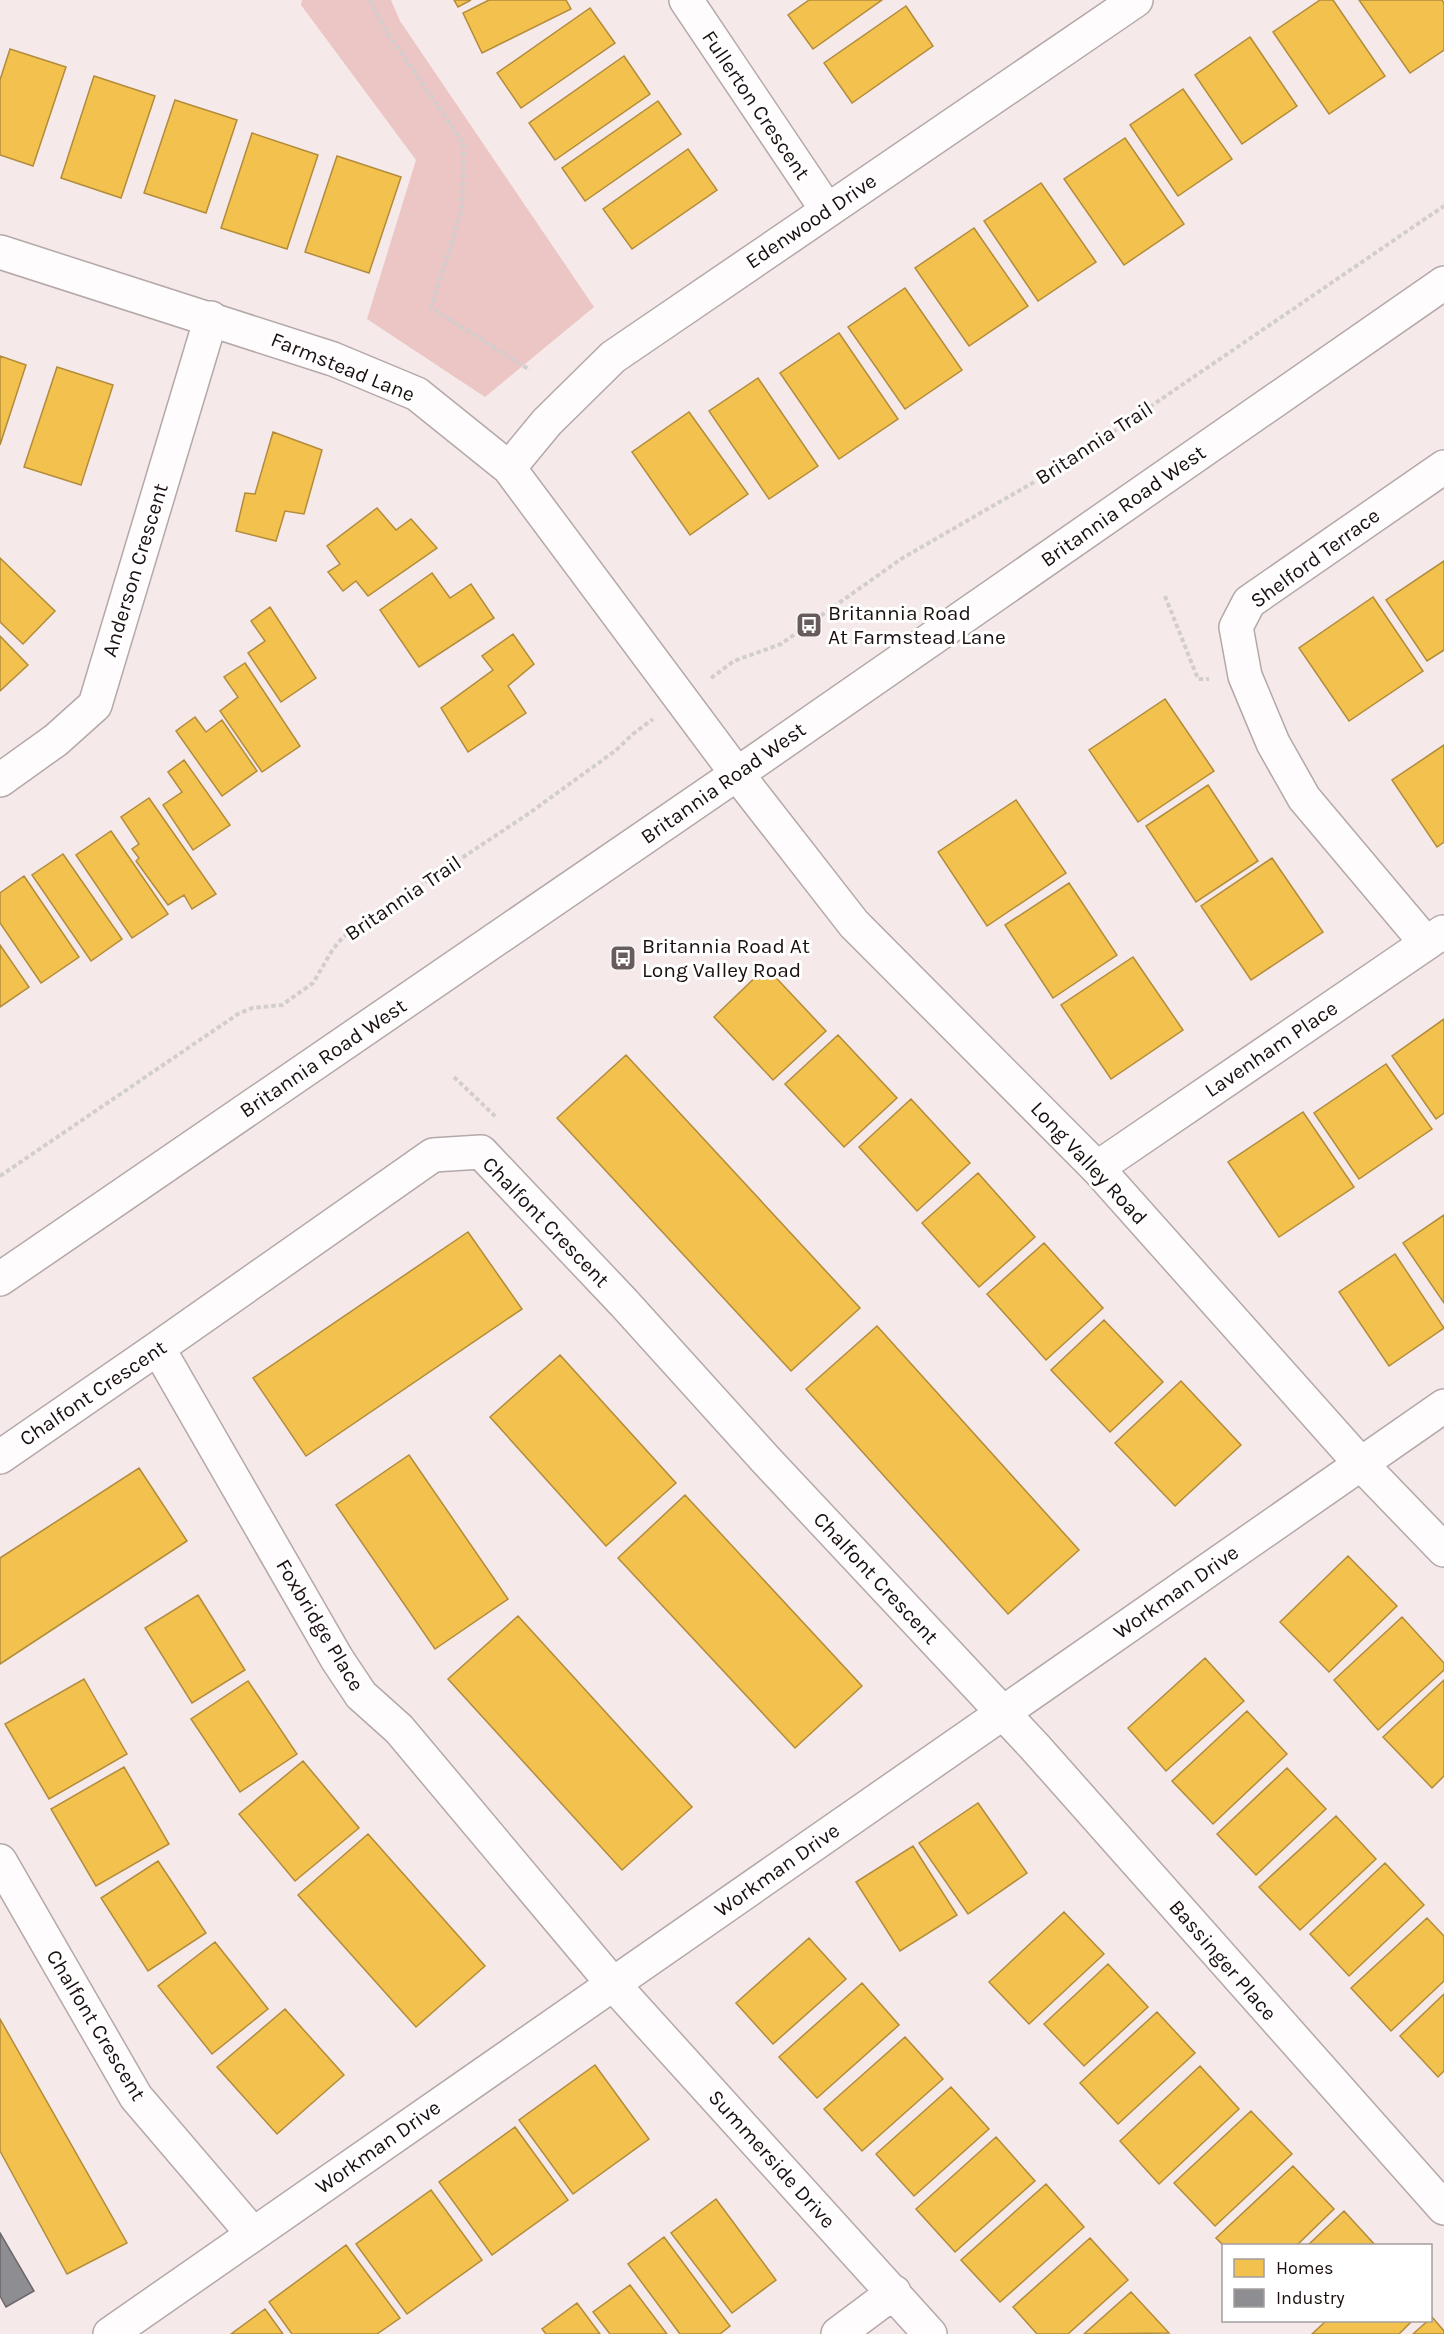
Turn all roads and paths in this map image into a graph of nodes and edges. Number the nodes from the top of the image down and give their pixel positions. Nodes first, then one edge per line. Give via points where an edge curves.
1 (370, 0) edge
2 (686, 0) edge
3 (1136, 0) edge
4 (1444, 206) edge
5 (827, 210) junction
6 (0, 252) edge
7 (1444, 283) edge
8 (211, 318) junction
9 (530, 370) dead end
10 (1444, 467) edge
11 (509, 468) junction
12 (1165, 596) dead end
13 (734, 661) dead end
14 (1245, 676) junction
15 (633, 734) dead end
16 (737, 774) junction
17 (0, 780) edge
18 (1435, 937) edge
19 (1097, 1168) junction
20 (0, 1176) edge
21 (0, 1279) edge
22 (158, 1348) junction
23 (1444, 1406) edge
24 (0, 1457) edge
25 (1360, 1463) junction
26 (1444, 1550) edge
27 (1002, 1713) junction
28 (0, 1861) edge
29 (613, 1984) junction
30 (1444, 2208) edge
31 (253, 2234) junction
32 (894, 2292) junction
33 (110, 2334) edge
34 (838, 2334) edge
35 (930, 2334) edge

1 - 9 path via 386,31 464,144 462,208 431,308
2 - 5 street, Fullerton Crescent
3 - 5 street, Edenwood Drive
4 - 13 path, Britannia Trail via 1072,460 901,559 781,644
5 - 11 street, Edenwood Drive via 613,357 547,422
6 - 8 street, Farmstead Lane
7 - 16 street, Britannia Road West
8 - 11 street, Farmstead Lane via 333,359 417,394
8 - 17 street, Anderson Crescent via 95,705 56,740
10 - 14 street, Shelford Terrace via 1249,602 1236,627
11 - 16 street, Farmstead Lane
12 - 14 path via 1198,680
14 - 18 street, Shelford Terrace via 1273,743 1304,798
15 - 20 path, Britannia Trail via 528,814 343,937 313,983 282,1005 252,1008 238,1014
16 - 19 street, Long Valley Road via 854,924
16 - 21 street, Britannia Road West
18 - 19 street, Lavenham Place
19 - 25 street, Long Valley Road
22 - 24 street, Chalfont Crescent
22 - 27 street, Chalfont Crescent via 433,1155 481,1152
22 - 29 street, Foxbridge Place via 361,1695 399,1729
23 - 25 street, Workman Drive
25 - 26 street, Long Valley Road
25 - 27 street, Workman Drive
27 - 29 street, Workman Drive
27 - 30 street, Bassinger Place
28 - 31 street, Chalfont Crescent via 136,2097
29 - 31 street, Workman Drive
29 - 32 street, Summerside Drive
31 - 33 street, Workman Drive
32 - 34 street
32 - 35 street, Summerside Drive

